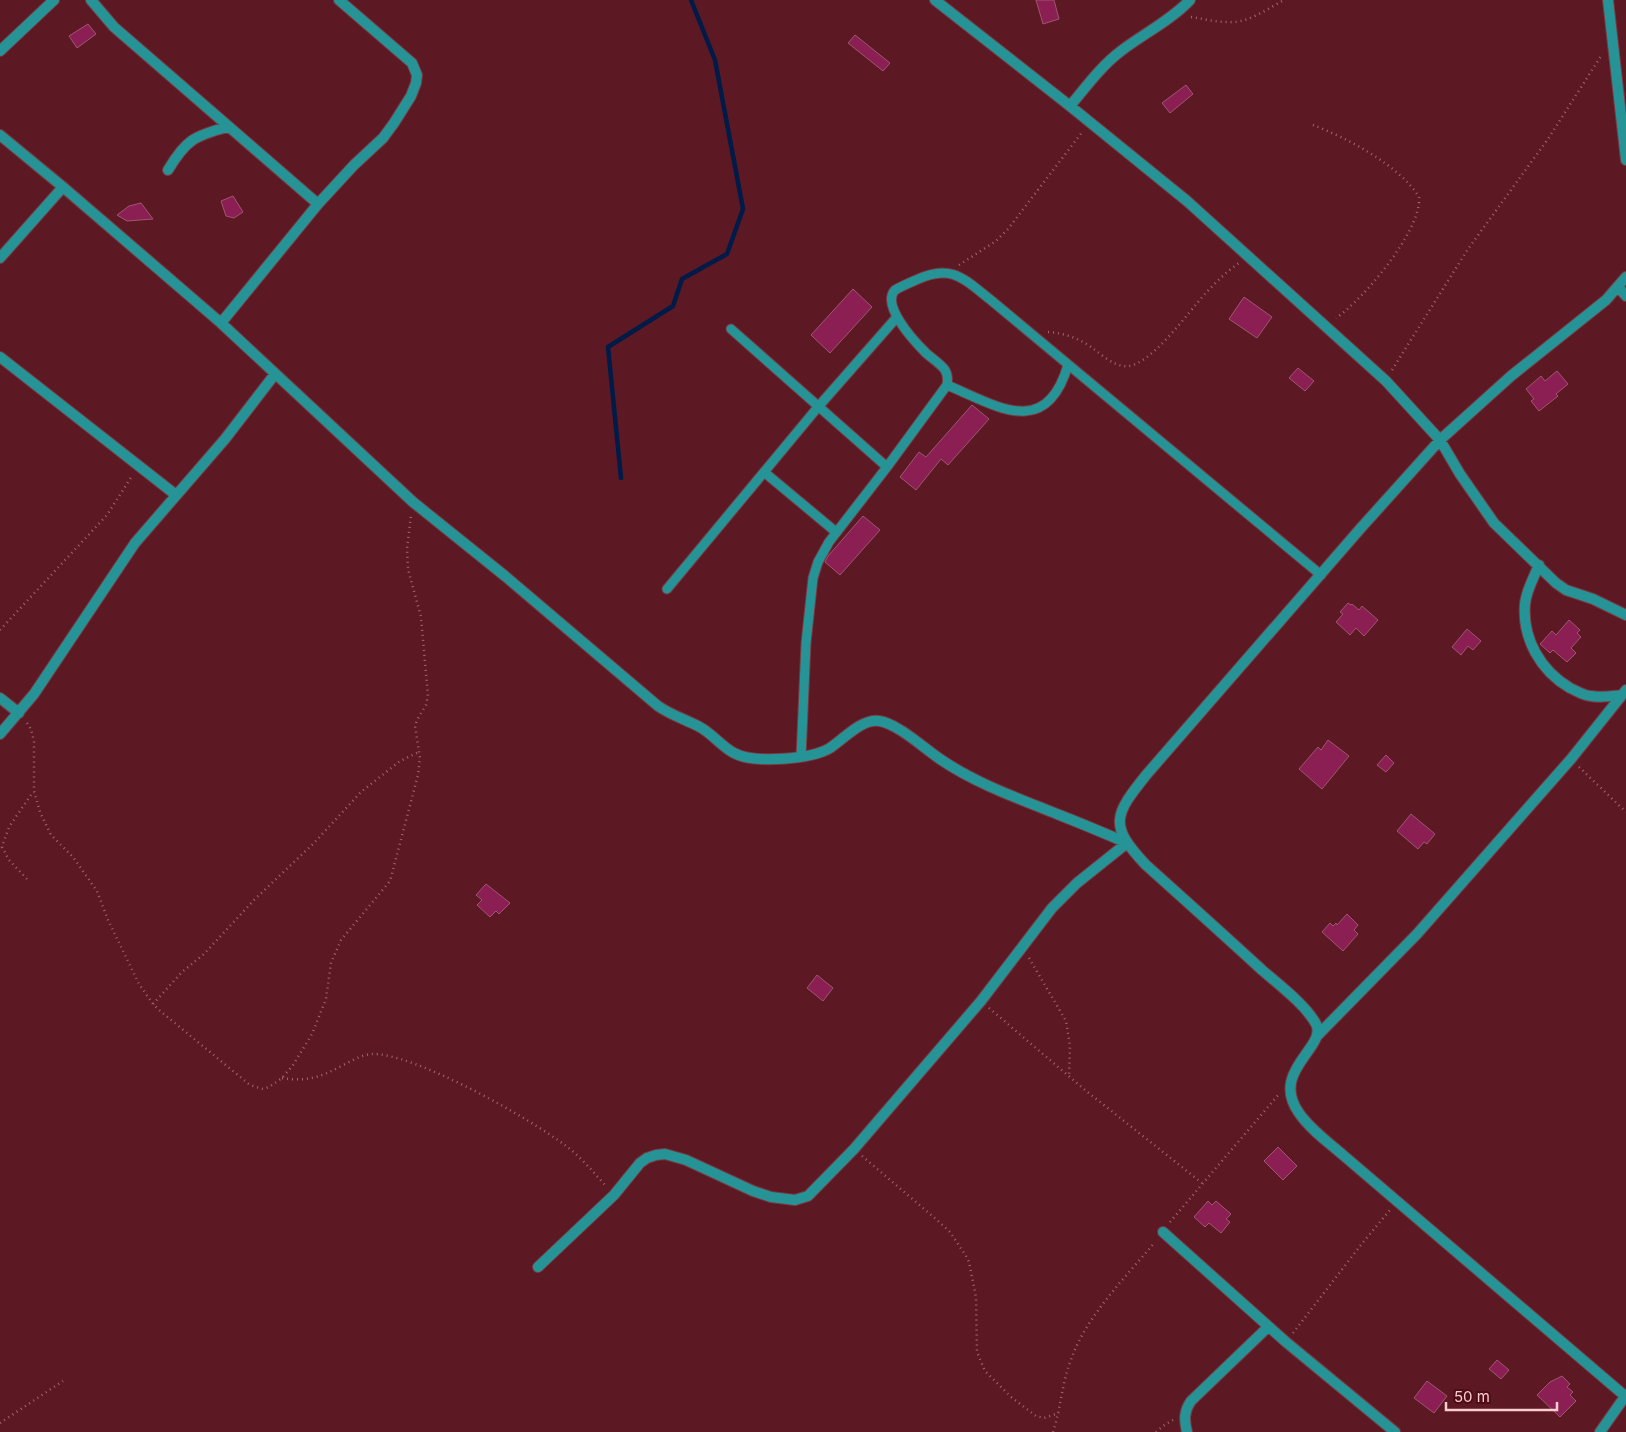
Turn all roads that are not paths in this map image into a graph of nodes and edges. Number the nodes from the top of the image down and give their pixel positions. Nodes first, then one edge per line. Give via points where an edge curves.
1 (54, 0) edge
2 (91, 0) edge
3 (339, 0) edge
4 (935, 0) edge
5 (1190, 0) edge
6 (1608, 0) edge
7 (0, 51) edge
8 (1070, 106) junction
9 (227, 127) junction
10 (0, 135) edge
11 (1626, 160) edge
12 (168, 170) dead end
13 (63, 187) junction
14 (318, 204) junction
15 (0, 258) edge
16 (1626, 276) edge
17 (1618, 287) junction
18 (1626, 296) edge
19 (897, 317) junction
20 (222, 323) junction
21 (731, 329) dead end
22 (0, 357) edge
23 (1068, 365) junction
24 (275, 374) junction
25 (947, 384) junction
26 (818, 407) junction
27 (1440, 440) junction
28 (887, 468) junction
29 (764, 472) junction
30 (176, 495) junction
31 (836, 532) junction
32 (1539, 565) junction
33 (1321, 575) junction
34 (668, 589) dead end
35 (1626, 615) edge
36 (1624, 692) edge
37 (0, 698) edge
38 (19, 713) junction
39 (0, 734) edge
40 (801, 757) junction
41 (1127, 843) junction
42 (1317, 1036) junction
43 (1163, 1232) road end
44 (538, 1267) dead end
45 (1268, 1327) junction
46 (1625, 1395) edge
47 (1390, 1431) edge
48 (1187, 1432) edge
49 (1600, 1432) edge

1 - 7 street
2 - 9 street via 114,27
3 - 14 street via 407,58 417,76 411,96 394,124
4 - 8 street
5 - 8 street via 1111,59
6 - 11 street
8 - 27 street via 1187,202 1386,381
9 - 12 street via 194,138 181,150
9 - 14 street
10 - 13 street
13 - 15 street
13 - 20 street
14 - 20 street
16 - 17 street
17 - 18 street
17 - 27 street
19 - 23 lane via 891,298 895,290 931,273 946,272 975,288
19 - 25 lane via 914,341 945,370
19 - 26 lane
20 - 24 street
21 - 26 lane
22 - 30 street
23 - 25 lane via 1064,380 1054,396 1039,409 1026,412 1003,408
23 - 33 lane
24 - 30 street
24 - 40 street via 413,502 658,706 706,731 739,756 755,759
25 - 28 lane
26 - 28 lane
26 - 29 lane
27 - 32 street via 1494,522
27 - 33 street
28 - 31 lane
29 - 31 lane
29 - 34 lane
30 - 38 street via 135,544
31 - 40 lane via 822,552 813,578 804,669
32 - 35 street via 1566,590
32 - 36 street via 1527,595 1525,612 1531,641 1541,663 1558,680 1583,694
33 - 41 street via 1130,796 1122,808 1120,821
36 - 42 street via 1571,759 1417,934
37 - 38 street
38 - 39 street
40 - 41 street via 823,752 865,723 879,721 902,731 942,760 991,787
41 - 42 street via 1146,865 1291,996 1315,1021
41 - 44 street via 1077,883 1052,908 981,1001 814,1192 799,1199 771,1197 686,1160 665,1154 647,1158 614,1195
42 - 46 street via 1291,1080 1292,1100 1298,1113
43 - 45 street
45 - 47 street
45 - 48 street via 1191,1401 1185,1417
46 - 49 street

